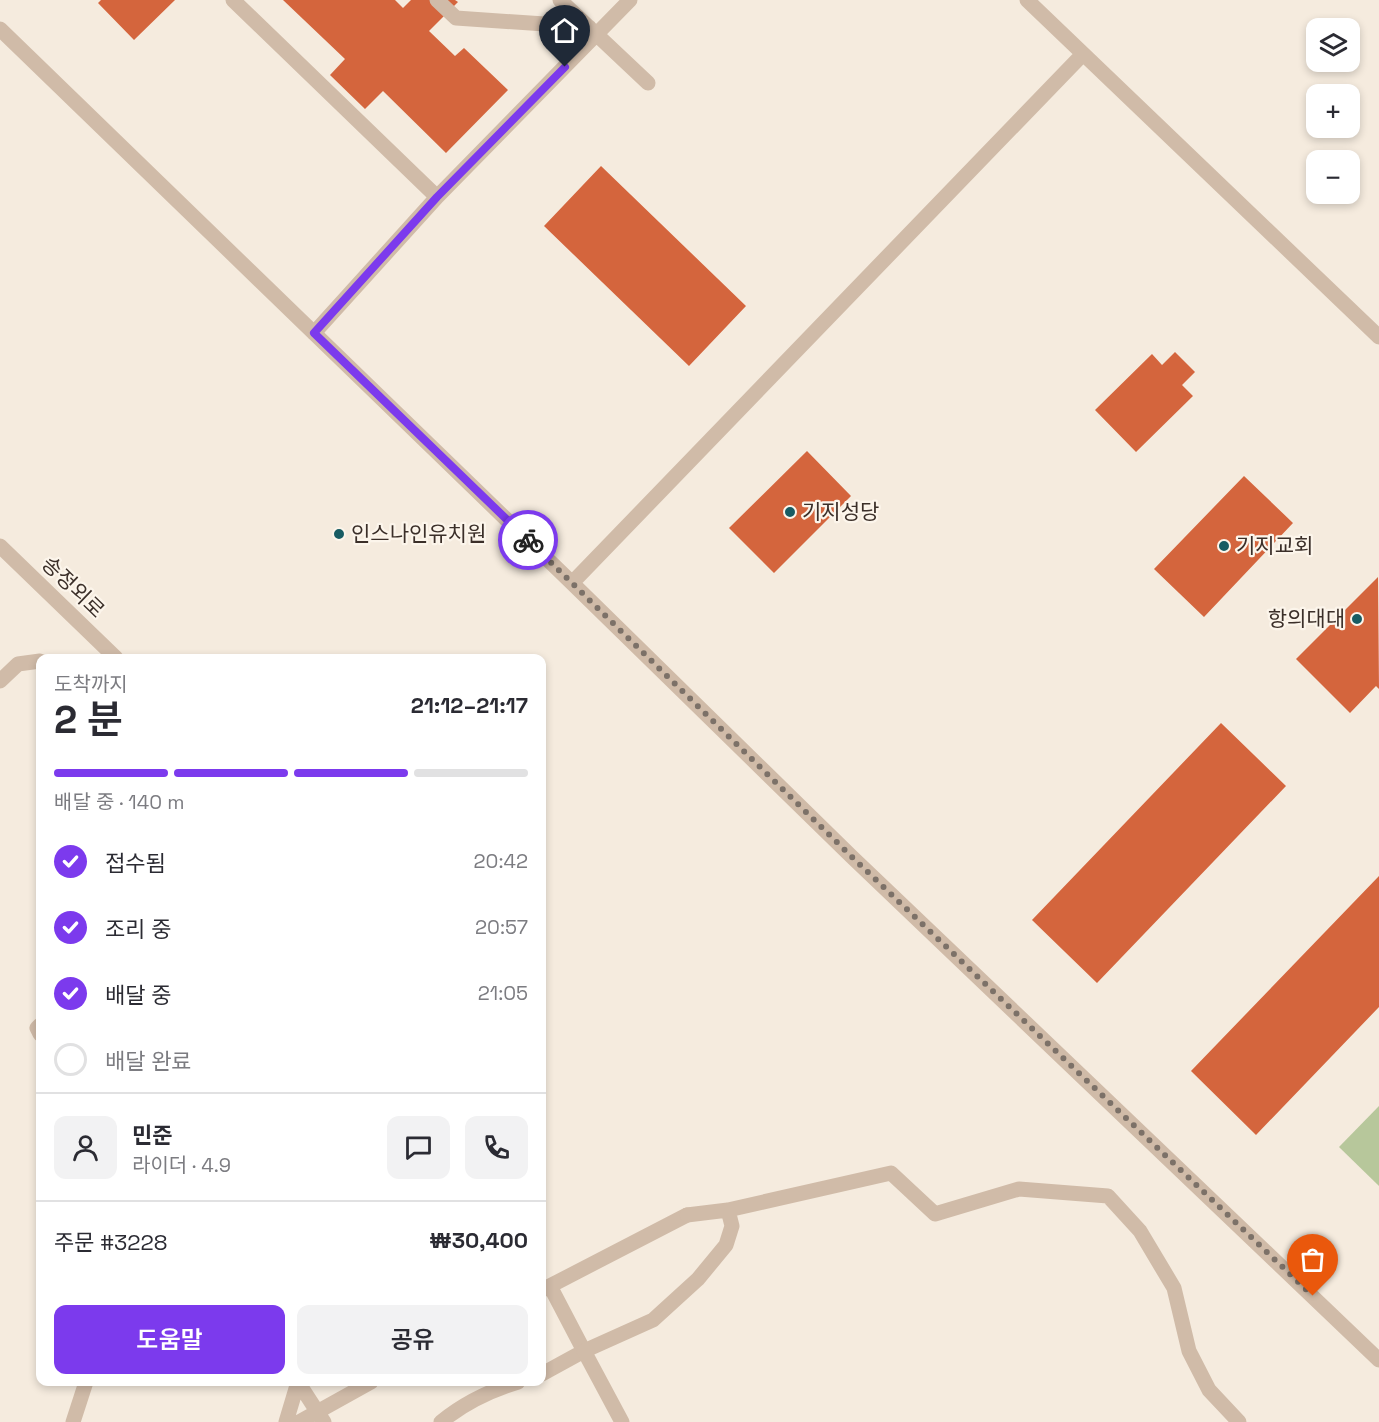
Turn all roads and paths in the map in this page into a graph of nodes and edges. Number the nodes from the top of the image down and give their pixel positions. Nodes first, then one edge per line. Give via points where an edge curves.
1 (232, 0) edge
2 (437, 0) edge
3 (560, 0) edge
4 (630, 0) edge
5 (1027, 0) edge
6 (0, 29) edge
7 (593, 31) junction
8 (1083, 54) junction
9 (648, 83) dead end
10 (437, 197) junction
11 (314, 333) junction
12 (1379, 337) edge
13 (0, 546) edge
14 (572, 583) junction
15 (112, 654) edge
16 (36, 662) edge
17 (0, 681) edge
18 (728, 1210) junction
19 (546, 1288) edge
20 (584, 1351) junction
21 (1379, 1360) edge
22 (546, 1372) edge
23 (85, 1386) edge
24 (297, 1386) edge
25 (301, 1386) edge
26 (365, 1386) edge
27 (504, 1386) edge
28 (320, 1416) edge
29 (73, 1422) edge
30 (286, 1422) edge
31 (299, 1422) edge
32 (441, 1422) edge
33 (622, 1422) edge
34 (1239, 1422) edge

1 - 10 street
2 - 7 street via 456,18
3 - 7 street
4 - 7 street
5 - 8 street
6 - 11 street
7 - 9 street
7 - 10 street
8 - 12 street
8 - 14 street
10 - 11 street
11 - 14 street
13 - 15 street, 송정외로
14 - 21 street via 860,865
16 - 17 street via 18,664
18 - 19 street via 687,1215
18 - 20 street via 732,1226 726,1245 698,1279 653,1320
18 - 34 street via 891,1173 934,1214 1019,1189 1108,1197 1140,1231 1174,1288 1189,1351 1209,1390
19 - 20 street
20 - 22 street
20 - 33 street
23 - 29 street
24 - 30 street
25 - 28 street
26 - 28 street
27 - 32 street via 461,1406
28 - 31 street

